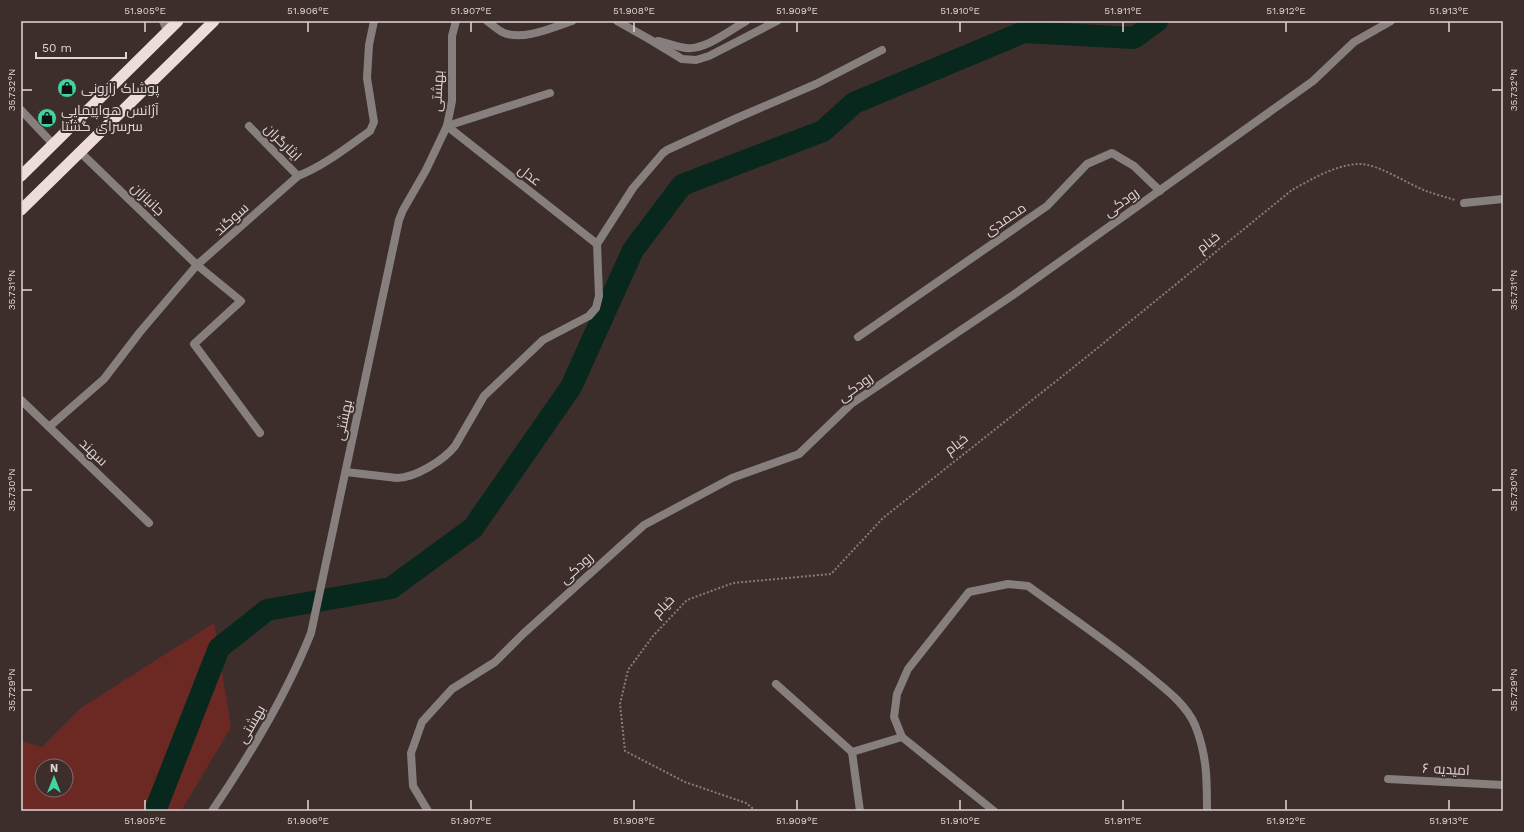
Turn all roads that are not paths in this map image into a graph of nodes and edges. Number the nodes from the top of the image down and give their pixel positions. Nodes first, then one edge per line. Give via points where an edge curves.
1 (178, 21) edge
2 (214, 21) edge
3 (374, 21) edge
4 (456, 21) edge
5 (487, 21) edge
6 (572, 21) edge
7 (617, 21) edge
8 (777, 21) edge
9 (1391, 21) edge
10 (742, 22) edge
11 (165, 26) edge
12 (649, 39) junction
13 (882, 50) dead end
14 (550, 93) dead end
15 (21, 110) edge
16 (249, 126) dead end
17 (447, 126) junction
18 (53, 144) junction
19 (80, 152) junction
20 (21, 176) edge
21 (298, 176) junction
22 (1160, 191) junction
23 (1503, 199) edge
24 (1464, 203) road end
25 (21, 210) edge
26 (597, 244) junction
27 (197, 265) junction
28 (858, 337) dead end
29 (21, 400) edge
30 (49, 427) junction
31 (260, 433) dead end
32 (346, 472) junction
33 (149, 523) dead end
34 (776, 684) dead end
35 (902, 738) junction
36 (852, 752) junction
37 (1388, 779) dead end
38 (1503, 785) edge
39 (216, 810) edge
40 (428, 811) edge
41 (860, 811) edge
42 (994, 811) edge
43 (1207, 811) edge

1 - 11 highway
2 - 19 highway
3 - 21 street, سوگند via 369,45 367,78 374,122 370,131 322,164
4 - 17 street, بهشتی via 452,36 452,101
5 - 6 street via 503,33 516,35 529,35
7 - 12 street
8 - 12 street via 709,56 696,60 682,59
9 - 22 street, رودکی via 1354,42 1313,81
10 - 12 street via 705,45 694,48
11 - 18 highway
13 - 26 street via 816,84 667,150 633,188
14 - 17 street
15 - 18 street
16 - 21 street, ایثارگران
17 - 26 street, عدل
17 - 32 street, بهشتی via 399,220
18 - 20 highway
19 - 25 highway
19 - 27 street, جانبازان
21 - 27 street, سوگند
22 - 28 street, محمدی via 1134,166 1112,153 1087,164 1047,206
22 - 40 street, رودکی via 1016,293 851,404 799,454 732,478 644,525 495,662 452,689 422,722 411,753 414,786
23 - 24 street
26 - 32 street via 599,296 596,308 590,316 543,340 484,396 450,453 405,478
27 - 30 street, سوگند via 104,379
27 - 31 street, جانبازان via 241,301 194,344
29 - 30 street, سهند
30 - 33 street, سهند
32 - 39 street, بهشتی via 311,633 279,703
34 - 36 street
35 - 36 street
35 - 42 street
35 - 43 street via 894,718 897,694 908,669 969,592 1008,584 1028,586 1132,661 1177,699 1194,723 1204,753
36 - 41 street
37 - 38 street, امیدیه ۶

